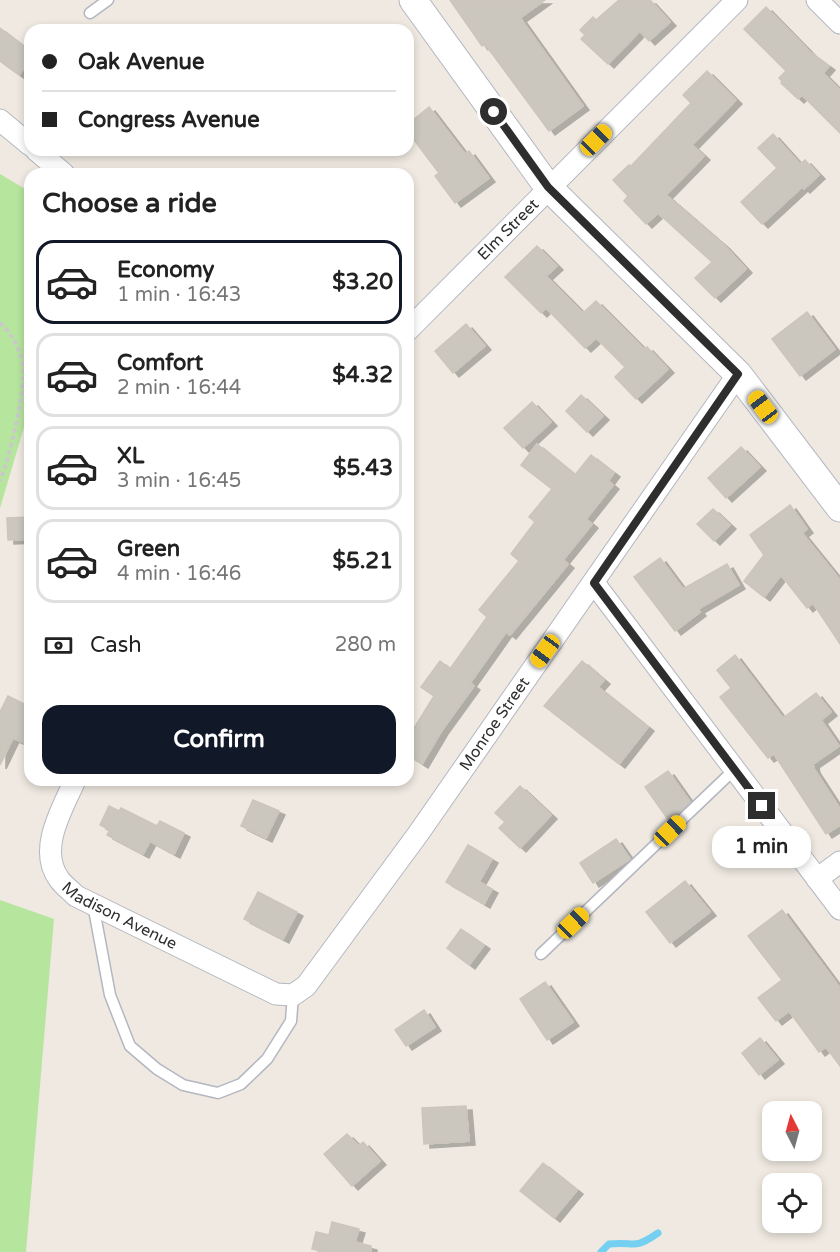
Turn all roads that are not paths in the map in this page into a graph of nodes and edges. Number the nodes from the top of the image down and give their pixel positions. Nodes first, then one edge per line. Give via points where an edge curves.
1 (108, 0) edge
2 (413, 0) edge
3 (737, 0) edge
4 (817, 0) edge
5 (90, 13) dead end
6 (840, 23) edge
7 (0, 120) edge
8 (24, 140) edge
9 (43, 156) edge
10 (57, 168) edge
11 (548, 187) junction
12 (414, 324) edge
13 (738, 374) junction
14 (840, 508) edge
15 (594, 583) junction
16 (735, 769) junction
17 (72, 786) edge
18 (840, 862) edge
19 (817, 879) junction
20 (93, 904) junction
21 (840, 909) edge
22 (541, 954) dead end
23 (285, 995) junction

1 - 5 lane
2 - 11 street
3 - 11 street, Elm Street
4 - 6 street
7 - 8 street
9 - 10 street
11 - 12 street, Elm Street
11 - 13 street
13 - 14 street
13 - 15 street, Monroe Street
15 - 16 street
15 - 23 street, Monroe Street via 306,986
16 - 19 street
16 - 22 lane
17 - 20 street, Madison Avenue via 53,831 51,853 58,878 76,896
18 - 19 street
19 - 21 street
20 - 23 street, Madison Avenue
20 - 23 lane via 110,995 130,1046 183,1085 218,1093 241,1084 267,1059 291,1021

